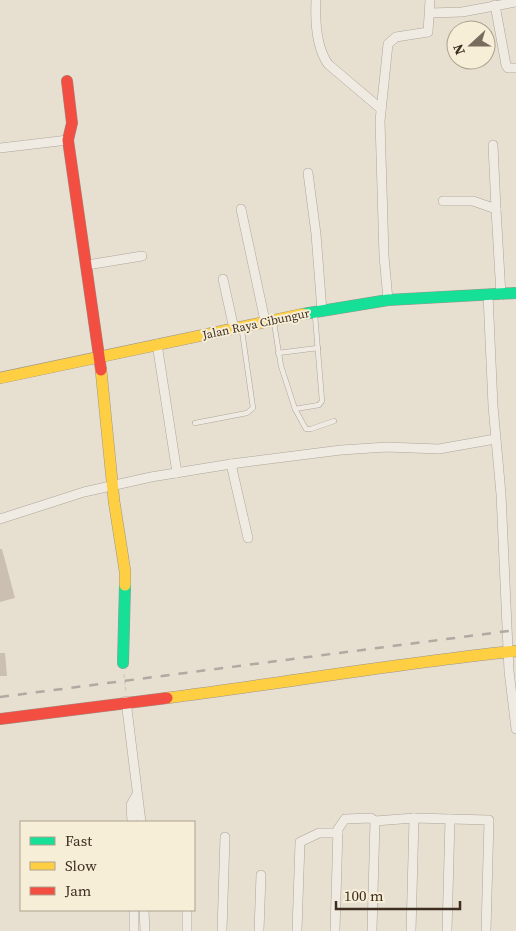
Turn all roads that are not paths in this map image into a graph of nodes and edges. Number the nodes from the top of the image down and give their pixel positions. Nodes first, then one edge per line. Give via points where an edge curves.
1 (316, 0) edge
2 (430, 0) edge
3 (516, 2) edge
4 (495, 6) junction
5 (430, 13) junction
6 (516, 68) edge
7 (67, 81) dead end
8 (381, 109) junction
9 (68, 140) junction
10 (493, 145) dead end
11 (0, 148) edge
12 (308, 173) dead end
13 (443, 201) dead end
14 (240, 209) dead end
15 (496, 209) junction
16 (142, 256) dead end
17 (87, 265) junction
18 (223, 279) dead end
19 (516, 293) edge
20 (501, 294) junction
21 (488, 295) junction
22 (388, 300) junction
23 (318, 311) junction
24 (269, 320) junction
25 (238, 328) junction
26 (157, 344) junction
27 (318, 348) junction
28 (278, 353) junction
29 (100, 356) junction
30 (0, 378) edge
31 (295, 409) junction
32 (334, 421) dead end
33 (195, 423) dead end
34 (495, 439) junction
35 (231, 464) junction
36 (177, 473) junction
37 (112, 486) junction
38 (0, 519) edge
39 (248, 538) dead end
40 (512, 623) edge
41 (512, 651) edge
42 (123, 663) road end
43 (126, 701) junction
44 (0, 719) edge
45 (516, 729) edge
46 (136, 796) junction
47 (414, 818) junction
48 (450, 819) junction
49 (132, 821) edge
50 (142, 821) edge
51 (375, 821) junction
52 (338, 833) junction
53 (225, 837) dead end
54 (261, 875) dead end
55 (134, 911) edge
56 (144, 911) edge
57 (187, 911) edge
58 (134, 931) edge
59 (144, 931) edge
60 (186, 931) edge
61 (222, 931) edge
62 (259, 931) edge
63 (297, 931) edge
64 (335, 931) edge
65 (372, 931) edge
66 (411, 931) edge
67 (447, 931) edge
68 (486, 931) edge

1 - 8 street via 315,18 324,58
2 - 5 street
3 - 4 street
4 - 5 street
4 - 6 street via 506,65
5 - 8 street via 428,32 396,37 388,44
7 - 9 main road via 72,123
8 - 22 street
9 - 11 street
9 - 17 main road
10 - 15 street
12 - 23 street via 316,234
13 - 15 street via 473,201
14 - 24 street
15 - 20 street
16 - 17 street
17 - 29 main road
18 - 25 street
19 - 20 main road, Jalan Raya Cibungur
20 - 21 main road, Jalan Raya Cibungur
21 - 22 main road, Jalan Raya Cibungur
21 - 34 street
22 - 23 main road, Jalan Raya Cibungur
23 - 24 main road, Jalan Raya Cibungur
23 - 27 lane
24 - 25 main road, Jalan Raya Cibungur
24 - 28 lane
25 - 26 main road, Jalan Raya Cibungur
25 - 33 lane via 254,408 247,413
26 - 29 main road, Jalan Raya Cibungur
26 - 36 street
27 - 28 lane
27 - 31 lane via 322,400 315,407
28 - 31 lane
29 - 30 main road, Jalan Raya Cibungur
29 - 37 main road
31 - 32 lane via 306,429
34 - 35 street via 439,449 387,447 341,450
34 - 40 street
35 - 36 street
35 - 39 street
36 - 37 street
37 - 38 street
37 - 42 main road via 125,571
40 - 41 street
41 - 43 main road via 427,660 186,696
41 - 45 street
43 - 44 main road
43 - 46 street
46 - 49 street via 131,805
46 - 50 street via 141,804
47 - 48 street
47 - 51 street
47 - 66 street
48 - 67 street
48 - 68 street via 489,820
51 - 52 street via 371,818 345,819
51 - 65 street
52 - 63 street via 319,833 300,842
52 - 64 street
53 - 61 street
54 - 62 street
55 - 58 street
56 - 59 street
57 - 60 street

